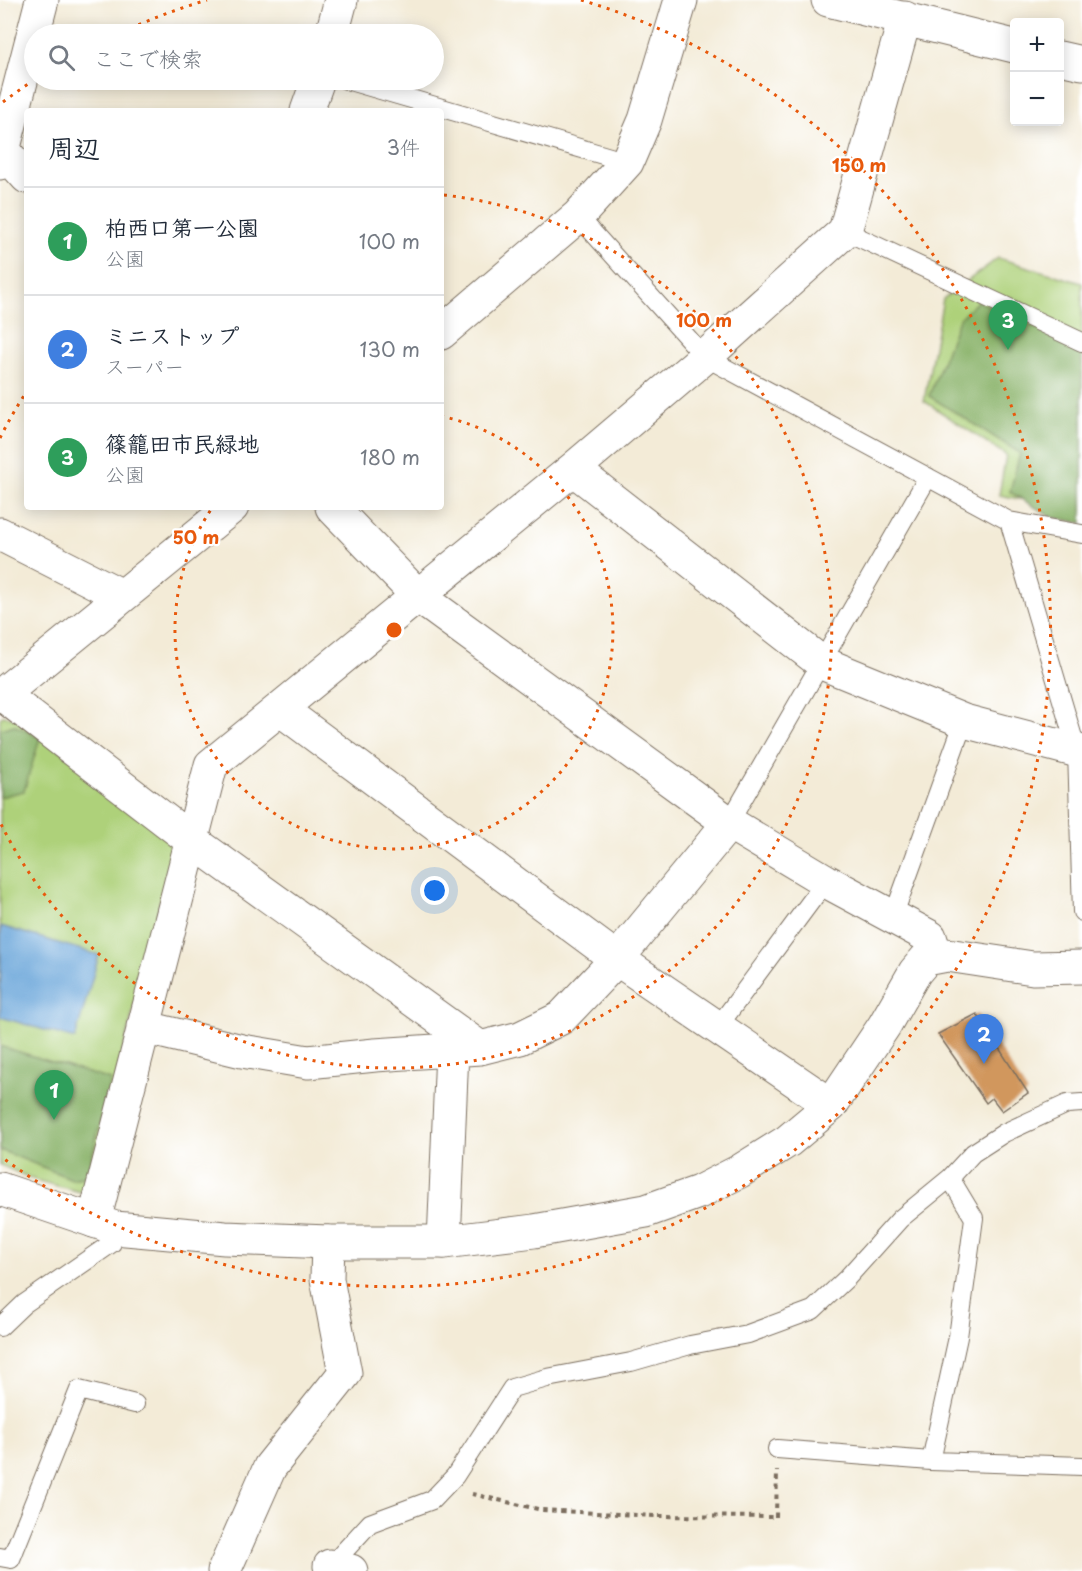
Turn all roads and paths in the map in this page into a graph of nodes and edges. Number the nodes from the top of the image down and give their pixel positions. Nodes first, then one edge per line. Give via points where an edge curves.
1 (42, 0) edge
2 (341, 0) edge
3 (681, 0) edge
4 (828, 0) edge
5 (905, 18) junction
6 (36, 24) edge
7 (335, 24) edge
8 (1010, 45) edge
9 (1064, 59) edge
10 (1082, 63) edge
11 (24, 67) edge
12 (314, 90) edge
13 (380, 90) edge
14 (308, 108) edge
15 (442, 108) edge
16 (444, 109) edge
17 (1, 153) edge
18 (627, 162) junction
19 (24, 174) edge
20 (579, 216) junction
21 (845, 231) junction
22 (444, 330) edge
23 (1082, 342) edge
24 (705, 357) junction
25 (573, 469) junction
26 (928, 477) junction
27 (228, 510) edge
28 (335, 510) edge
29 (1009, 521) junction
30 (0, 534) edge
31 (1082, 534) edge
32 (122, 596) junction
33 (418, 596) junction
34 (822, 663) junction
35 (1, 695) edge
36 (280, 709) junction
37 (964, 721) junction
38 (1079, 751) edge
39 (729, 823) junction
40 (191, 840) junction
41 (826, 881) junction
42 (1082, 912) edge
43 (893, 917) junction
44 (936, 956) junction
45 (617, 959) junction
46 (1082, 967) edge
47 (143, 1027) junction
48 (717, 1028) junction
49 (466, 1050) junction
50 (1082, 1103) edge
51 (831, 1105) junction
52 (951, 1178) junction
53 (0, 1189) edge
54 (104, 1224) junction
55 (328, 1242) junction
56 (444, 1242) junction
57 (0, 1327) edge
58 (135, 1404) dead end
59 (777, 1449) joint
60 (931, 1461) junction
61 (1082, 1466) edge
62 (465, 1492) dead end
63 (0, 1557) edge
64 (336, 1569) edge
65 (224, 1571) edge

1 - 6 street
2 - 7 street
3 - 18 street via 645,120
4 - 5 street
5 - 8 street
5 - 21 street
9 - 10 street
11 - 17 street
12 - 14 street
13 - 15 lane
16 - 18 lane
17 - 19 street
18 - 20 street
20 - 22 street
20 - 24 lane
21 - 23 lane
21 - 24 street
24 - 25 street
24 - 26 lane
25 - 33 street
25 - 34 street
26 - 29 lane
26 - 34 lane
27 - 32 street
28 - 33 street
29 - 31 lane
29 - 38 lane
30 - 32 street
32 - 35 street
33 - 36 street
33 - 39 street
34 - 37 street
34 - 39 lane
35 - 40 street
36 - 40 street via 211,765
36 - 45 street
37 - 38 street
37 - 43 lane
38 - 42 lane
39 - 41 street
39 - 45 street
40 - 47 street
40 - 49 street
41 - 43 street
41 - 48 lane
43 - 44 street via 930,937
44 - 46 street via 1033,968
44 - 51 street via 926,958 915,972
45 - 48 street
45 - 49 street via 561,1018 520,1038
47 - 49 street via 242,1052 308,1062
47 - 54 street
48 - 51 street
49 - 56 street
50 - 52 lane via 1067,1104 1004,1133 973,1153
51 - 56 street via 788,1141 740,1171 699,1192 646,1211
52 - 60 lane via 974,1218 958,1337
52 - 64 lane via 900,1219 813,1310 748,1334 512,1388 455,1476 432,1500 370,1523
53 - 54 street
54 - 55 street via 225,1238
54 - 57 lane via 112,1243 24,1304
55 - 56 street
55 - 65 street via 327,1279 345,1373 270,1467
58 - 63 lane via 79,1390 11,1559
59 - 60 lane
59 - 62 path via 776,1517 542,1510
60 - 61 lane

